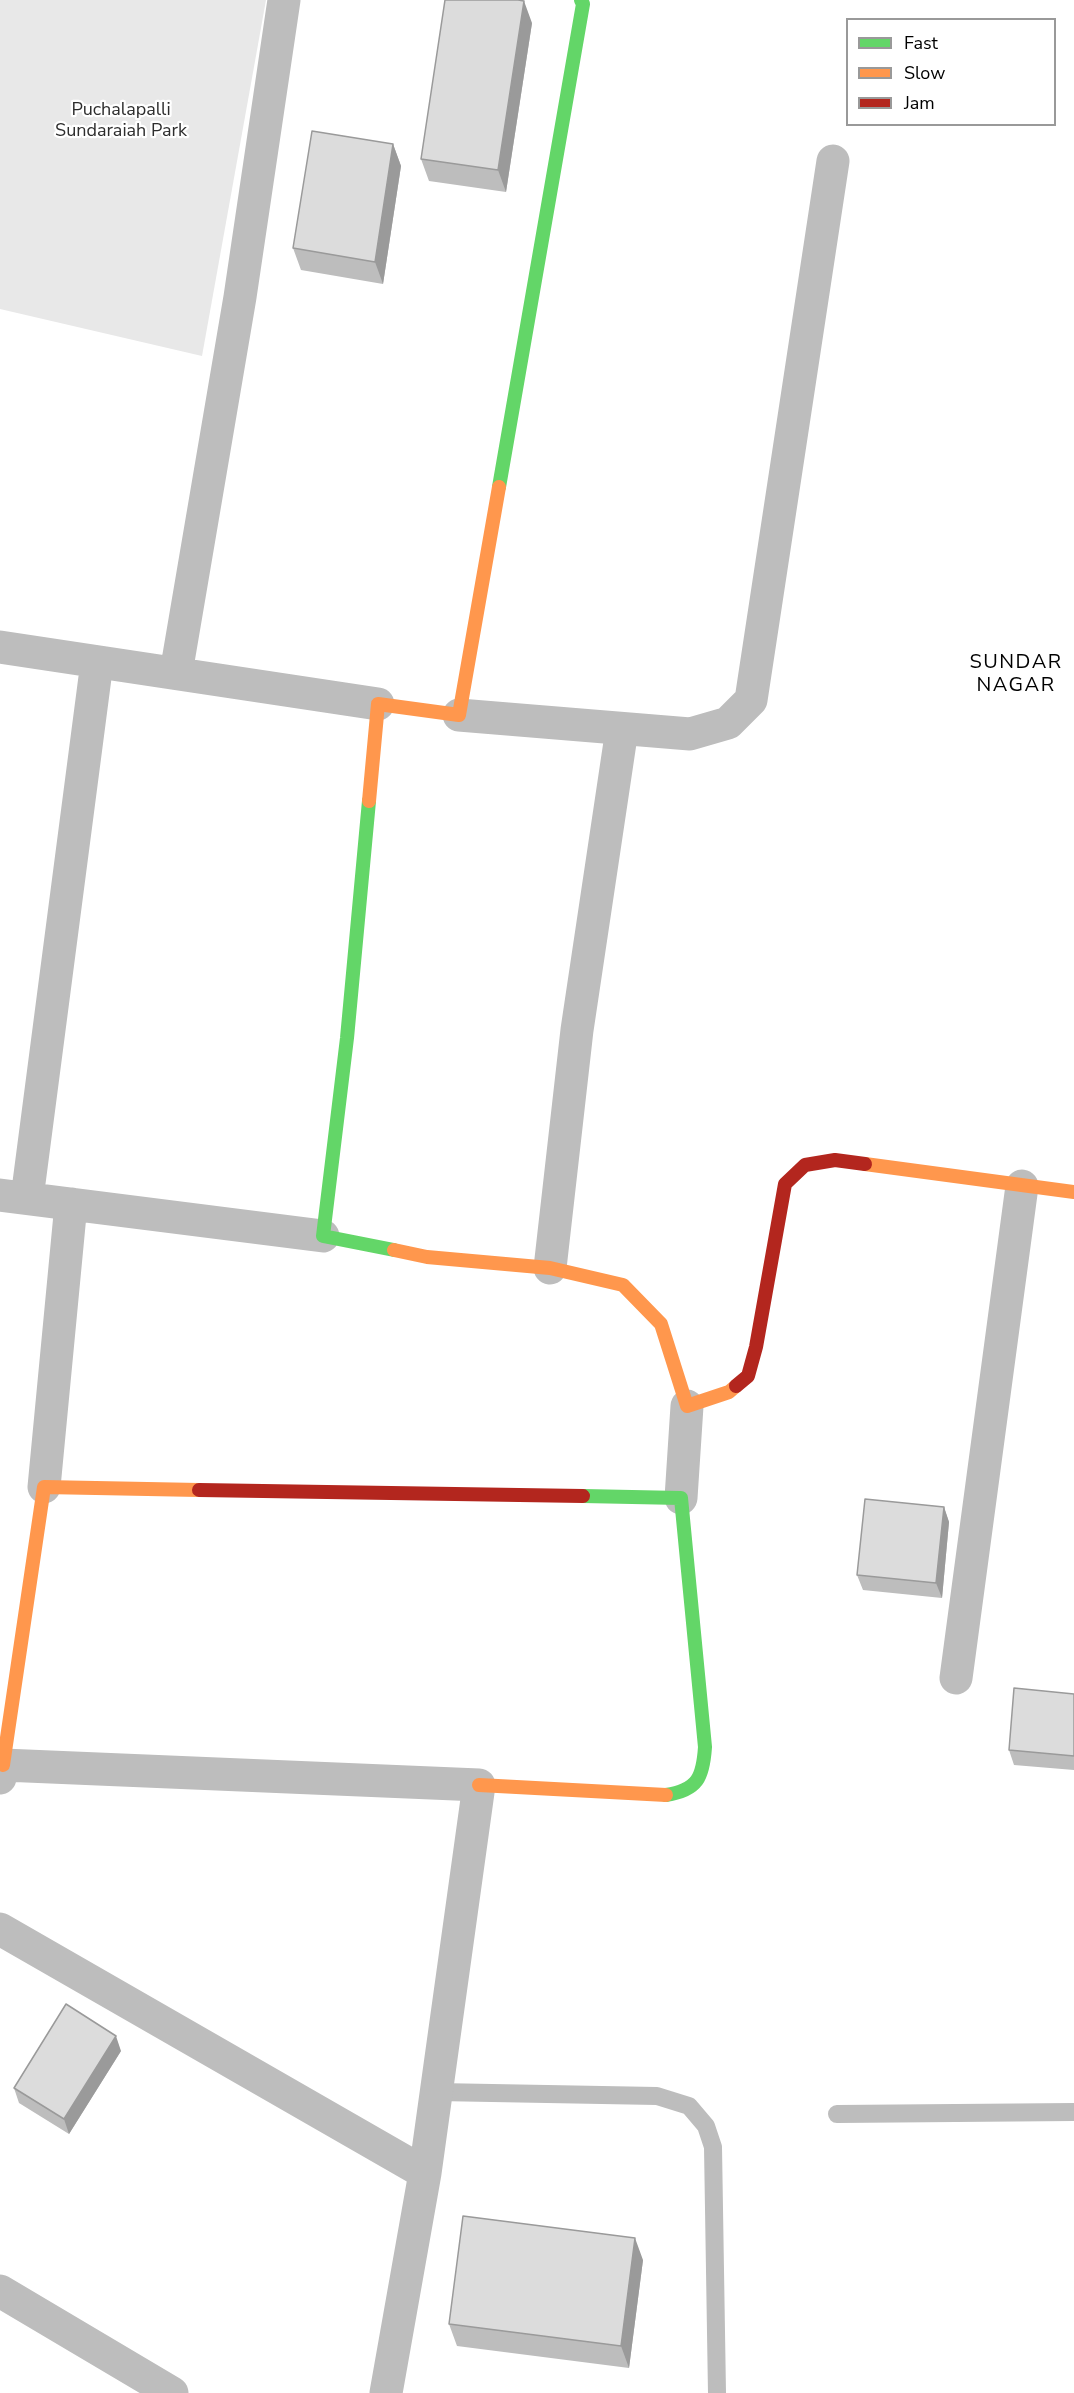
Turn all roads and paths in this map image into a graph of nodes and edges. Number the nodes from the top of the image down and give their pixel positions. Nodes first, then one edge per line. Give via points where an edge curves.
1 (284, 0) edge
2 (581, 0) edge
3 (833, 160) dead end
4 (0, 647) edge
5 (96, 662) junction
6 (176, 673) junction
7 (378, 704) junction
8 (459, 715) junction
9 (622, 729) junction
10 (1022, 1186) junction
11 (1074, 1192) edge
12 (14, 1196) edge
13 (70, 1204) junction
14 (323, 1236) junction
15 (550, 1268) junction
16 (687, 1406) junction
17 (44, 1487) junction
18 (681, 1498) junction
19 (956, 1678) dead end
20 (2, 1772) edge
21 (479, 1785) junction
22 (0, 1929) edge
23 (437, 2092) junction
24 (1074, 2112) edge
25 (837, 2114) dead end
26 (425, 2173) junction
27 (0, 2291) edge
28 (142, 2385) edge
29 (172, 2393) edge
30 (386, 2393) edge
31 (717, 2393) edge

1 - 6 street via 240,297
2 - 8 street
3 - 9 street via 751,700 728,723 690,734
4 - 5 street
5 - 6 street
5 - 12 street
6 - 7 street
7 - 8 street
7 - 14 street via 348,1027
8 - 9 street
9 - 15 street via 577,1030
10 - 11 street
10 - 16 street via 835,1160 805,1165 785,1184 748,1376 729,1392
10 - 19 street
12 - 13 street
13 - 14 street
13 - 17 street
14 - 15 street via 427,1257
15 - 16 street via 623,1285 661,1324
16 - 18 street
17 - 18 street
17 - 20 street
18 - 21 street via 705,1747 704,1768 696,1783 682,1793 663,1795
20 - 21 street
21 - 23 street
22 - 26 street
23 - 26 street
23 - 31 lane via 657,2096 689,2106 706,2126 713,2147
24 - 25 lane
26 - 30 street
27 - 28 street
28 - 29 street

